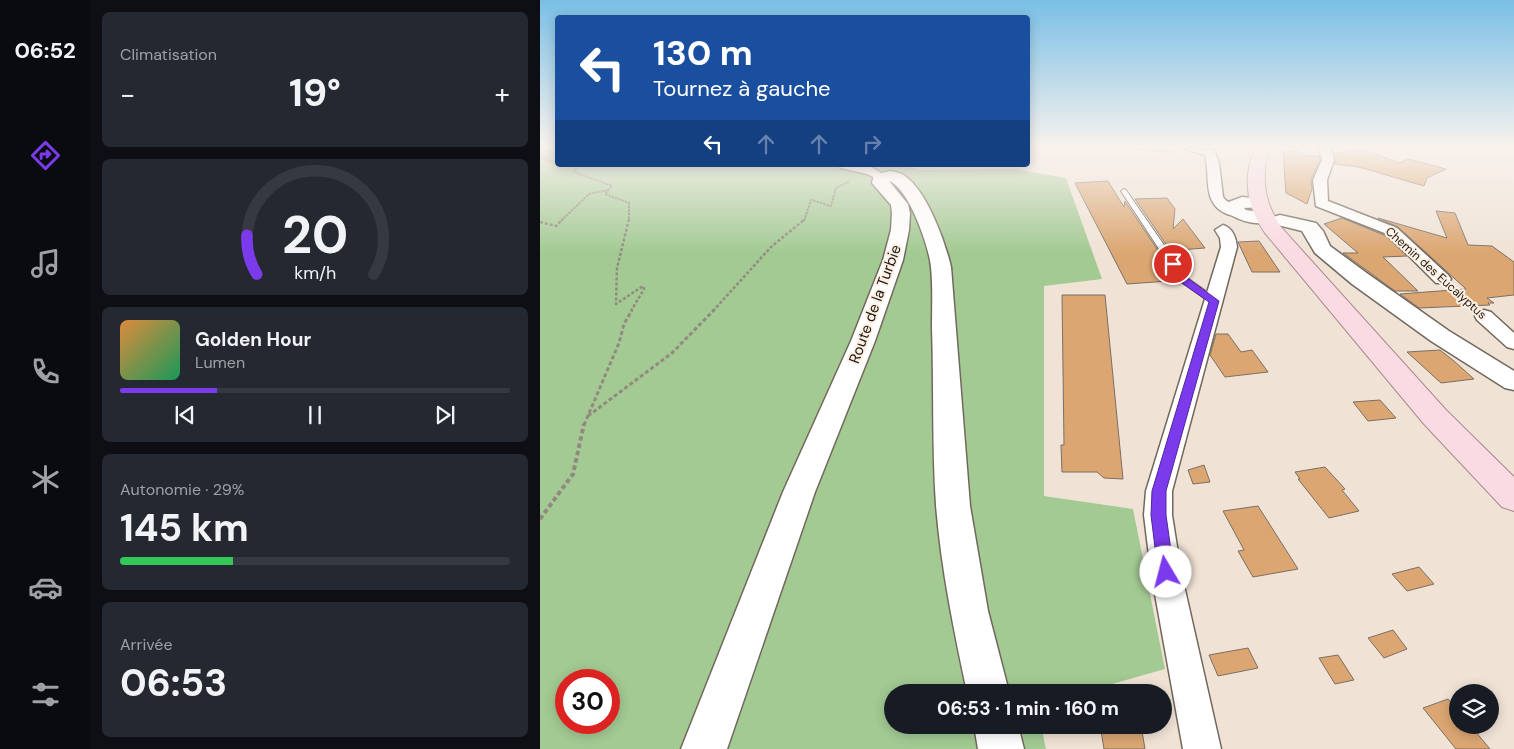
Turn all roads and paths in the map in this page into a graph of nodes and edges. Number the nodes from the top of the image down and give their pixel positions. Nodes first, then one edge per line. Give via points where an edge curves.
1 (604, 183) edge
2 (851, 183) edge
3 (880, 183) edge
4 (902, 183) edge
5 (1215, 183) edge
6 (1271, 183) edge
7 (1320, 183) edge
8 (609, 190) junction
9 (1124, 191) dead end
10 (1260, 212) junction
11 (540, 222) edge
12 (1223, 230) dead end
13 (1442, 279) joint
14 (1214, 301) junction
15 (1484, 316) joint
16 (1514, 343) edge
17 (1514, 382) edge
18 (586, 417) junction
19 (1514, 498) edge
20 (540, 519) edge
21 (986, 684) edge
22 (998, 734) edge
23 (704, 749) edge
24 (1001, 749) edge
25 (1202, 749) edge

1 - 8 path via 612,186
2 - 18 path via 836,188 831,206 811,200 805,220 770,247 732,292 672,353
3 - 23 street, Route de la Turbie via 899,204 901,213 893,260 800,492
4 - 21 street via 927,219 937,250 943,295 953,506 969,611
5 - 10 street via 1220,205
6 - 10 main road via 1271,196
7 - 13 street, Chemin des Eucalyptus via 1321,202 1392,230
8 - 11 path via 590,194 556,226
8 - 18 path via 605,194 629,203 630,213 619,256 616,304 642,286 644,289 624,324 619,343
9 - 14 lane via 1182,279
10 - 17 street via 1309,227 1322,248 1395,305
10 - 19 main road via 1292,254 1435,417
12 - 14 street via 1229,247
13 - 15 path, Chemin des Eucalyptus
14 - 25 street via 1159,491 1158,515 1166,572
15 - 16 street, Chemin des Eucalyptus
18 - 20 path via 573,474
22 - 24 street

